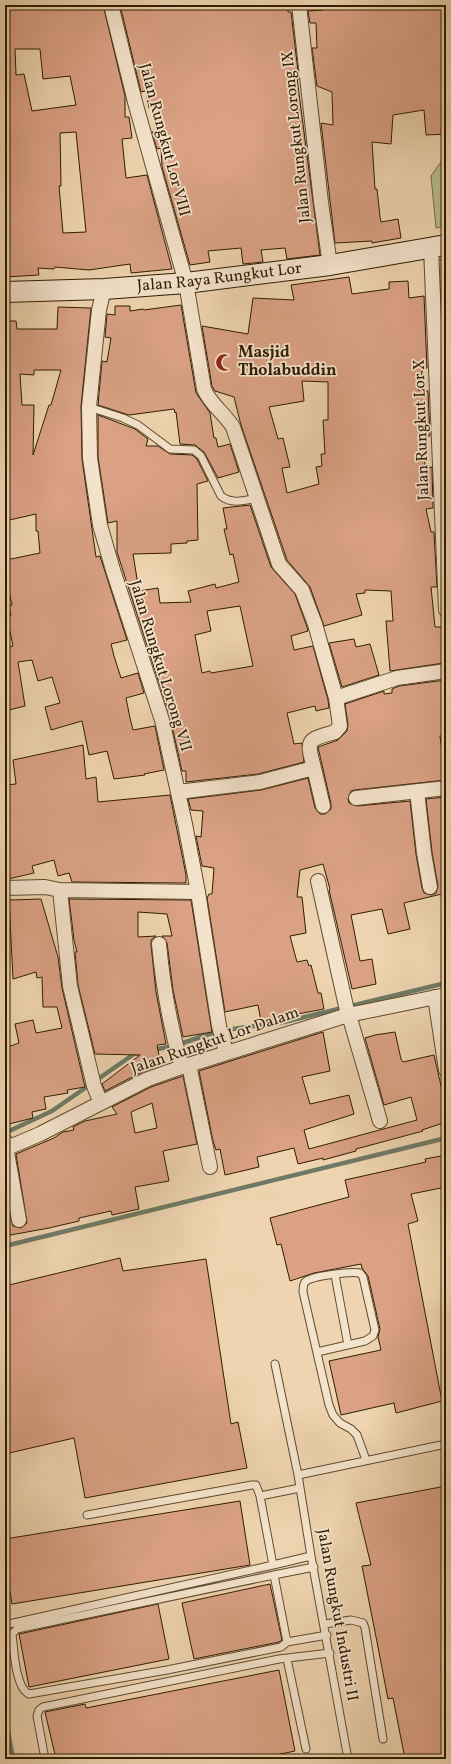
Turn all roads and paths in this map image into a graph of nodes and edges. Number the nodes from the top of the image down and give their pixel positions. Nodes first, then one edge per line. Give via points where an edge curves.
1 (111, 5) edge
2 (299, 5) edge
3 (439, 246) edge
4 (330, 265) junction
5 (186, 283) junction
6 (104, 289) junction
7 (5, 292) edge
8 (89, 407) junction
9 (258, 498) junction
10 (446, 591) edge
11 (446, 610) edge
12 (446, 670) edge
13 (336, 698) junction
14 (314, 768) junction
15 (446, 788) edge
16 (417, 791) junction
17 (178, 792) junction
18 (356, 798) dead end
19 (323, 806) dead end
20 (318, 881) dead end
21 (430, 887) dead end
22 (5, 888) edge
23 (60, 890) junction
24 (198, 892) junction
25 (159, 944) dead end
26 (440, 996) edge
27 (347, 1010) junction
28 (226, 1052) junction
29 (186, 1066) junction
30 (446, 1070) edge
31 (101, 1103) junction
32 (380, 1121) dead end
33 (6, 1146) edge
34 (210, 1167) dead end
35 (19, 1220) dead end
36 (335, 1275) junction
37 (348, 1345) junction
38 (317, 1352) junction
39 (275, 1364) dead end
40 (446, 1444) edge
41 (366, 1460) junction
42 (298, 1475) junction
43 (300, 1488) junction
44 (260, 1496) junction
45 (87, 1514) dead end
46 (311, 1556) junction
47 (274, 1565) junction
48 (314, 1567) junction
49 (274, 1575) junction
50 (9, 1624) dead end
51 (325, 1624) junction
52 (327, 1635) junction
53 (287, 1642) junction
54 (330, 1653) junction
55 (287, 1659) junction
56 (383, 1739) dead end
57 (306, 1749) dead end
58 (45, 1759) edge
59 (348, 1759) edge

1 - 5 street, Jalan Rungkut Lor VIII via 135,102
2 - 4 street, Jalan Rungkut Lorong IX
3 - 4 main road, Jalan Raya Rungkut Lor
3 - 10 street, Jalan Rungkut Lor X
4 - 5 main road, Jalan Raya Rungkut Lor
5 - 6 main road, Jalan Raya Rungkut Lor
5 - 9 street, Jalan Rungkut Lor VIII via 204,389 209,400 233,427
6 - 7 main road, Jalan Raya Rungkut Lor
6 - 8 street, Jalan Rungkut Lorong VII via 98,310
8 - 9 lane via 131,422 170,449 194,450 200,456 221,496 226,500
8 - 17 street, Jalan Rungkut Lorong VII via 90,458 100,525 162,720
9 - 13 street, Jalan Rungkut Lor VIII via 279,564 306,598
10 - 11 street, Jalan Rungkut Lor X
12 - 13 street via 398,678
13 - 14 street, Jalan Rungkut Lor VIII via 340,726 335,732 313,738 309,743
14 - 17 street via 260,782
14 - 19 street
15 - 16 street
16 - 18 street
16 - 21 street
17 - 24 street, Jalan Rungkut Lorong VII
20 - 27 street
22 - 23 street via 45,887
23 - 24 street
23 - 31 street via 70,986 93,1083
24 - 28 street, Jalan Rungkut Lorong VII
25 - 29 street via 162,976 176,1047
26 - 27 street, Jalan Rungkut Lor Dalam
26 - 30 street
27 - 28 street, Jalan Rungkut Lor Dalam
27 - 32 street
28 - 29 street, Jalan Rungkut Lor Dalam
29 - 31 street, Jalan Rungkut Lor Dalam via 148,1079
29 - 34 street
31 - 33 street, Jalan Rungkut Lor Dalam via 40,1134
33 - 35 street
36 - 37 lane
36 - 37 lane via 354,1272 362,1274 375,1330 370,1338
36 - 38 lane via 312,1279 302,1288
37 - 38 lane
38 - 41 lane via 333,1415 358,1435
39 - 42 lane, Jalan Rungkut Industri II
40 - 41 lane
41 - 42 lane
42 - 43 lane, Jalan Rungkut Industri II
43 - 44 lane
43 - 46 lane, Jalan Rungkut Industri II
44 - 45 lane via 256,1485 252,1485
44 - 47 lane
46 - 47 lane
46 - 48 lane, Jalan Rungkut Industri II
47 - 50 lane
48 - 49 lane
48 - 51 lane, Jalan Rungkut Industri II
49 - 53 lane
49 - 53 lane via 13,1631 20,1683 24,1692 29,1694 272,1650 284,1646
51 - 52 lane, Jalan Rungkut Industri II
51 - 56 lane via 355,1620 362,1623 365,1628
52 - 53 lane
52 - 54 lane, Jalan Rungkut Industri II
54 - 55 lane
54 - 59 lane, Jalan Rungkut Industri II
55 - 57 lane
55 - 58 lane via 43,1707 37,1716

